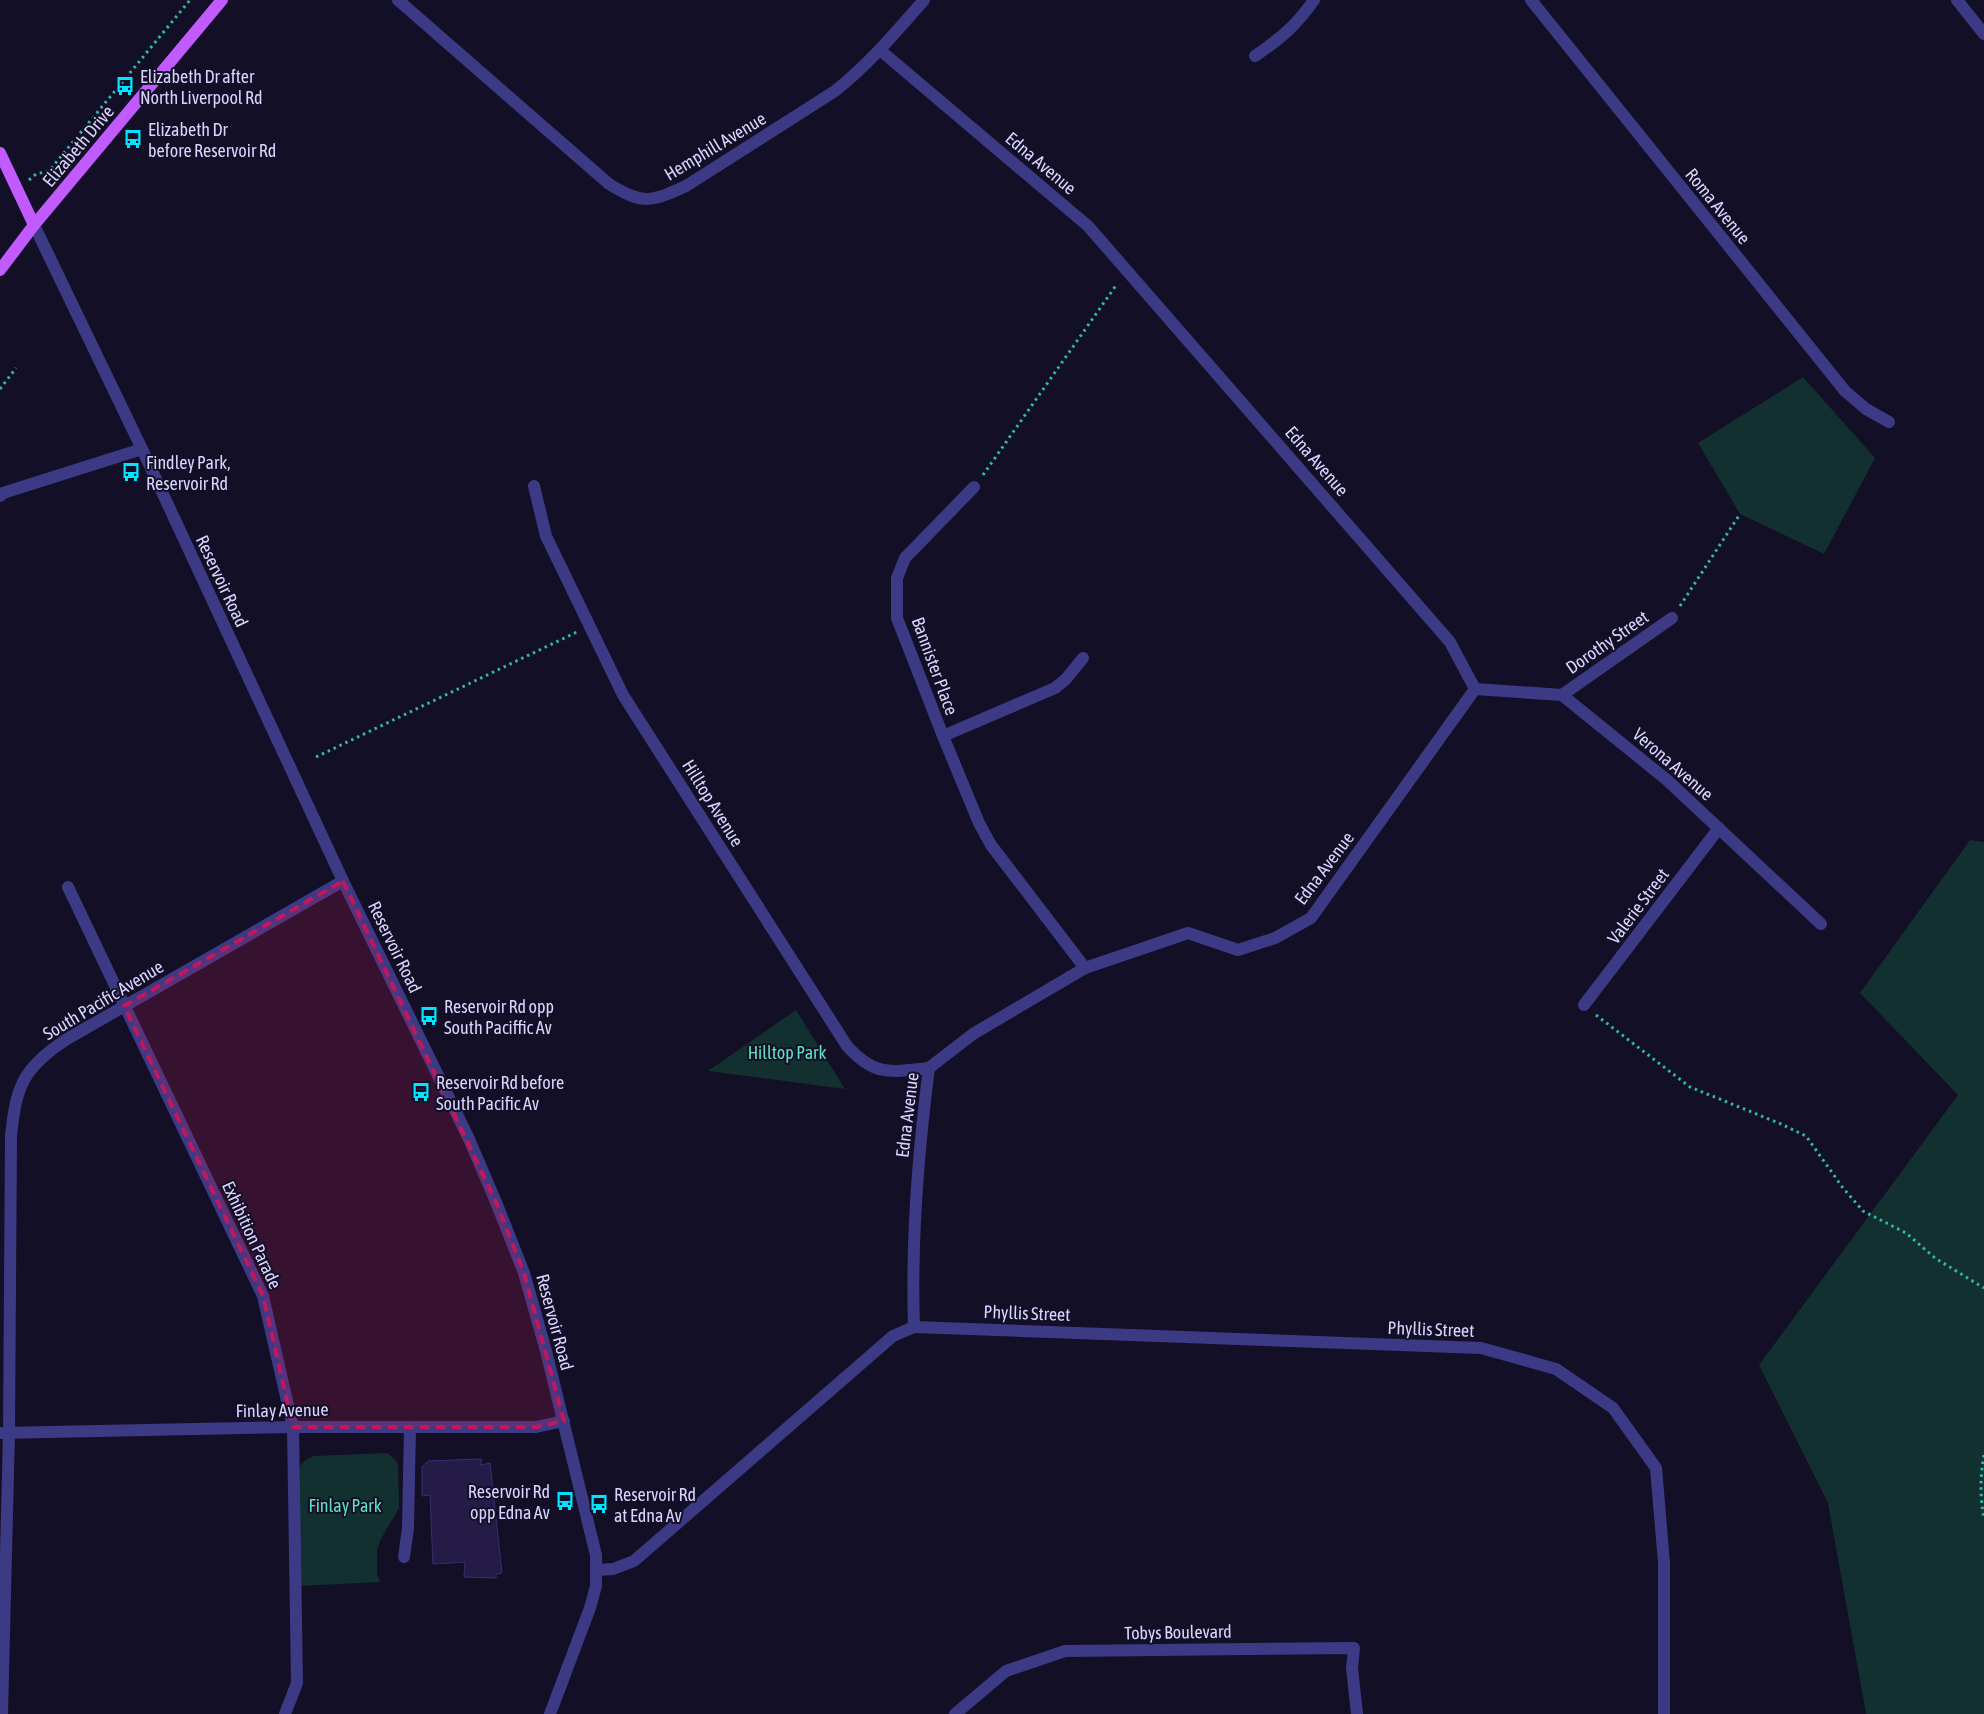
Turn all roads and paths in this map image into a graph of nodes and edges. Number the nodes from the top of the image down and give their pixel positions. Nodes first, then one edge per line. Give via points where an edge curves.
1 (190, 0) edge
2 (222, 0) edge
3 (398, 0) edge
4 (924, 0) edge
5 (1314, 0) edge
6 (1531, 0) edge
7 (1957, 0) edge
8 (1984, 34) edge
9 (880, 50) junction
10 (1255, 56) dead end
11 (0, 153) edge
12 (36, 174) dead end
13 (34, 225) junction
14 (1128, 269) junction
15 (0, 270) edge
16 (16, 368) dead end
17 (0, 389) edge
18 (1889, 422) dead end
19 (142, 449) junction
20 (534, 486) dead end
21 (974, 487) joint
22 (0, 496) edge
23 (1740, 514) dead end
24 (1672, 618) joint
25 (589, 626) junction
26 (1083, 658) dead end
27 (1474, 689) junction
28 (1562, 695) junction
29 (942, 736) junction
30 (316, 757) dead end
31 (1719, 828) junction
32 (343, 881) junction
33 (68, 887) dead end
34 (1821, 924) dead end
35 (1085, 968) junction
36 (1584, 1005) joint
37 (124, 1006) junction
38 (929, 1068) junction
39 (1984, 1288) edge
40 (914, 1326) junction
41 (564, 1421) junction
42 (293, 1427) junction
43 (410, 1427) junction
44 (5, 1433) edge
45 (1984, 1455) edge
46 (1982, 1473) edge
47 (1984, 1519) edge
48 (404, 1557) dead end
49 (596, 1570) junction
50 (2, 1714) edge
51 (285, 1714) edge
52 (550, 1714) edge
53 (956, 1714) edge
54 (1357, 1714) edge
55 (1664, 1714) edge

1 - 12 path via 49,171
2 - 13 main road, Elizabeth Drive
3 - 9 street, Hemphill Avenue via 609,184 626,195 644,200 660,198 686,186 807,110 857,74
4 - 9 street, Hemphill Avenue
5 - 10 street via 1280,39
6 - 18 street, Roma Avenue via 1845,391 1866,409
7 - 8 street
9 - 14 street, Edna Avenue via 1088,226
11 - 13 main road
13 - 15 main road, Elizabeth Drive
13 - 19 street, Reservoir Road
14 - 21 path
14 - 27 street, Edna Avenue via 1450,642
16 - 17 path
19 - 22 street
19 - 32 street, Reservoir Road
20 - 25 street, Hilltop Avenue via 546,536
21 - 29 street, Bannister Place via 905,558 897,578 897,618
23 - 24 path
24 - 28 street, Dorothy Street
25 - 30 path
25 - 38 street, Hilltop Avenue via 623,695 847,1046 871,1068 899,1071
26 - 29 street, Bannister Place via 1055,688
27 - 28 street
27 - 35 street, Edna Avenue via 1312,918 1275,938 1238,950 1188,933
28 - 31 street, Verona Avenue via 1667,780
29 - 35 street, Bannister Place via 991,845
31 - 34 street, Verona Avenue
31 - 36 street, Valerie Street
32 - 37 street, South Pacific Avenue
32 - 41 street, Reservoir Road via 469,1139 496,1202 524,1274
33 - 37 street, Exhibition Parade
35 - 38 street, Edna Avenue via 973,1034
36 - 39 path via 1690,1088 1806,1136 1843,1188 1864,1210 1906,1233 1935,1258
37 - 42 street, Exhibition Parade via 263,1296
37 - 44 street, South Pacific Avenue via 48,1051 21,1084 14,1106
38 - 40 street, Edna Avenue via 921,1128 913,1250
40 - 49 street via 893,1336 634,1561 613,1569
40 - 55 street, Phyllis Street via 1481,1348 1556,1369 1613,1408 1656,1468 1664,1563
41 - 43 street, Finlay Avenue via 536,1427
41 - 49 street, Reservoir Road via 594,1540
42 - 43 street, Finlay Avenue
42 - 44 street, Finlay Avenue
42 - 51 street, Exhibition Parade via 297,1683
43 - 48 street via 408,1528
44 - 50 street, South Pacific Avenue
45 - 46 path
46 - 47 path
49 - 52 street, Reservoir Road via 590,1608
53 - 54 street, Tobys Boulevard via 1006,1672 1065,1651 1354,1648 1352,1668

